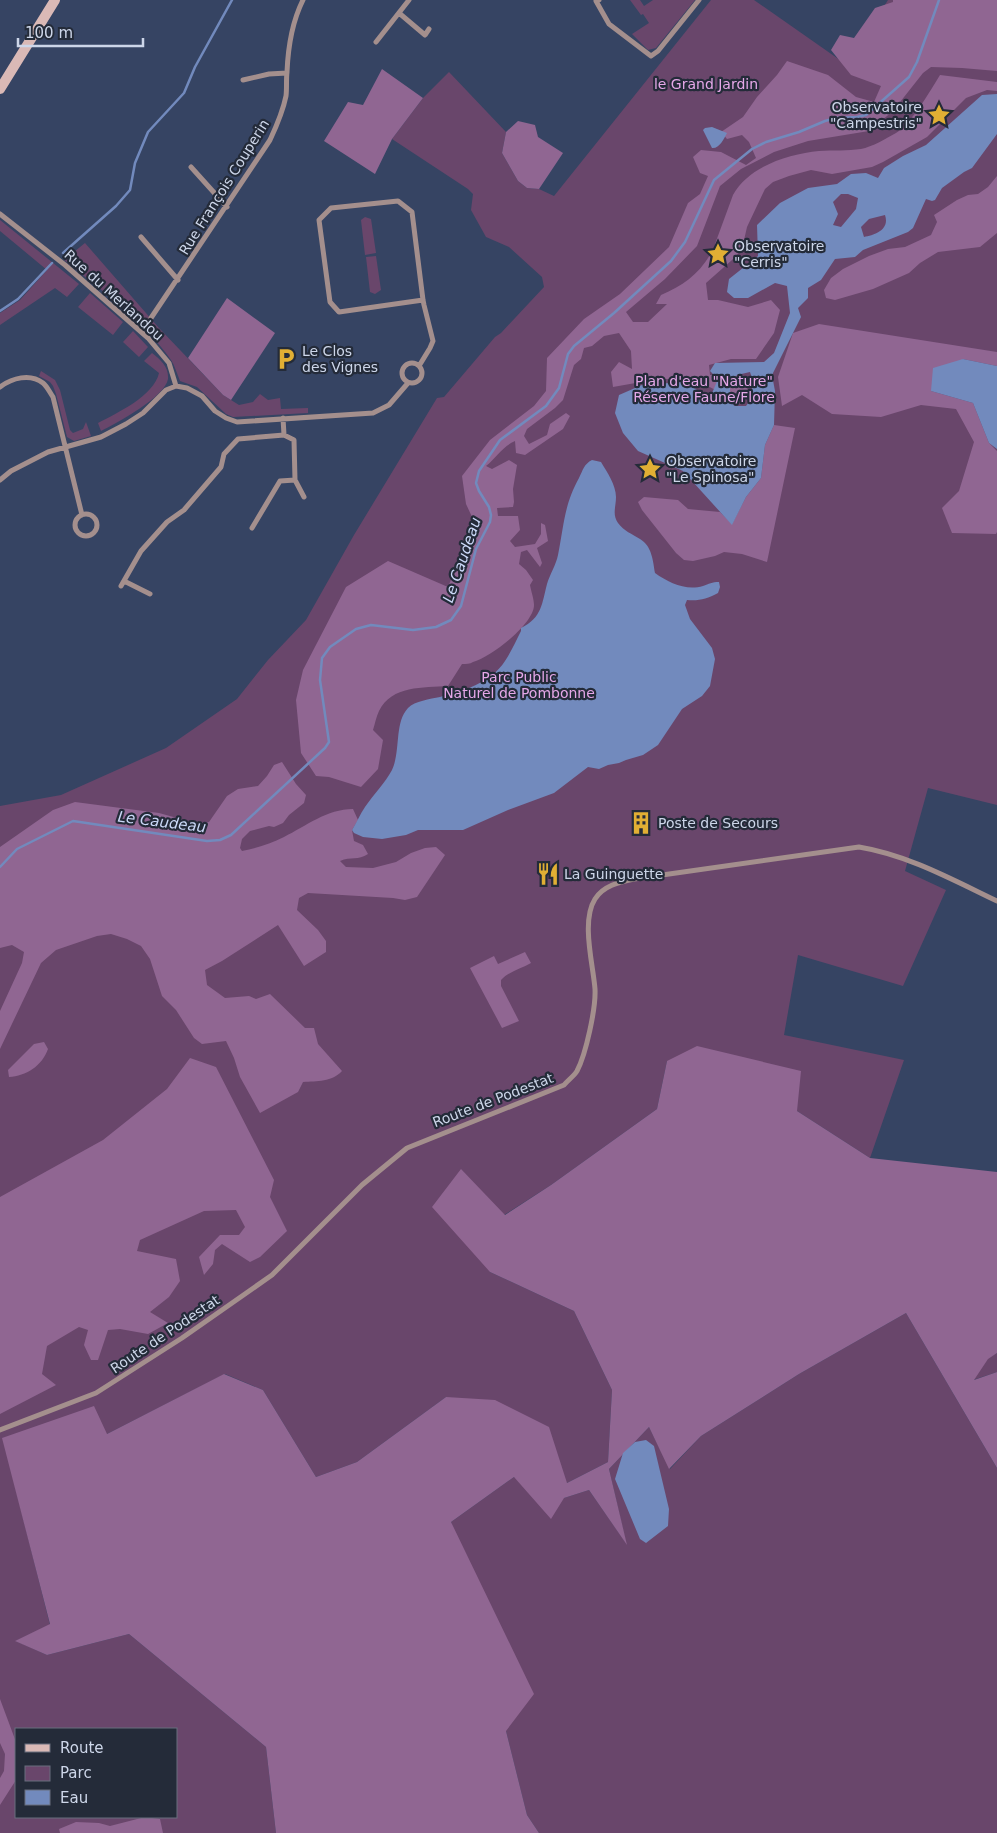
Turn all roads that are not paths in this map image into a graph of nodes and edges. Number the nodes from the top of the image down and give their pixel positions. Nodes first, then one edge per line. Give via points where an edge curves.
1 (55, 0) edge
2 (303, 0) edge
3 (409, 0) edge
4 (599, 0) edge
5 (699, 0) edge
6 (399, 14) junction
7 (429, 29) dead end
8 (376, 42) dead end
9 (286, 73) junction
10 (243, 80) dead end
11 (0, 89) edge
12 (191, 167) dead end
13 (227, 207) junction
14 (0, 214) edge
15 (141, 238) dead end
16 (178, 280) junction
17 (423, 300) junction
18 (151, 318) dead end
19 (419, 366) junction
20 (408, 383) junction
21 (176, 386) junction
22 (0, 387) edge
23 (283, 418) junction
24 (284, 435) junction
25 (64, 447) junction
26 (0, 480) edge
27 (296, 480) junction
28 (304, 497) dead end
29 (82, 515) junction
30 (252, 528) dead end
31 (150, 594) dead end
32 (997, 902) edge
33 (0, 1430) edge

1 - 11 main road
2 - 9 street, Rue François Couperin via 294,23
3 - 6 street
4 - 5 street via 596,2 609,24 651,56
6 - 7 street via 425,35
6 - 8 street
9 - 10 street
9 - 13 street, Rue François Couperin via 286,93 277,125
12 - 13 street
13 - 16 street, Rue François Couperin
14 - 21 street, Rue du Merlandou via 65,265 148,338 169,363
15 - 16 street
16 - 18 street, Rue François Couperin
17 - 17 street via 412,212 398,201 331,208 319,220 330,302 339,312
17 - 19 street via 433,341
19 - 20 street via 422,372 420,379
19 - 20 street via 413,363 404,366 402,375
20 - 23 street via 389,405 373,413
21 - 23 street via 202,396 215,411 237,422
21 - 25 street via 166,390 143,413 126,424 101,437
22 - 25 street via 17,377 43,383 53,397
23 - 24 street
24 - 27 street via 294,440
24 - 31 street via 238,439 224,454 221,467 184,510 167,522 141,551 123,583
25 - 26 street via 48,452
25 - 29 street
27 - 28 street
27 - 30 street via 280,481
29 - 29 street via 75,526 81,535 88,536 94,532 96,522 92,517
32 - 33 street, Route de Podestat via 942,874 884,851 859,847 634,878 608,887 595,899 589,911 595,992 592,1019 577,1070 564,1085 407,1148 362,1185 272,1275 229,1305 96,1393

